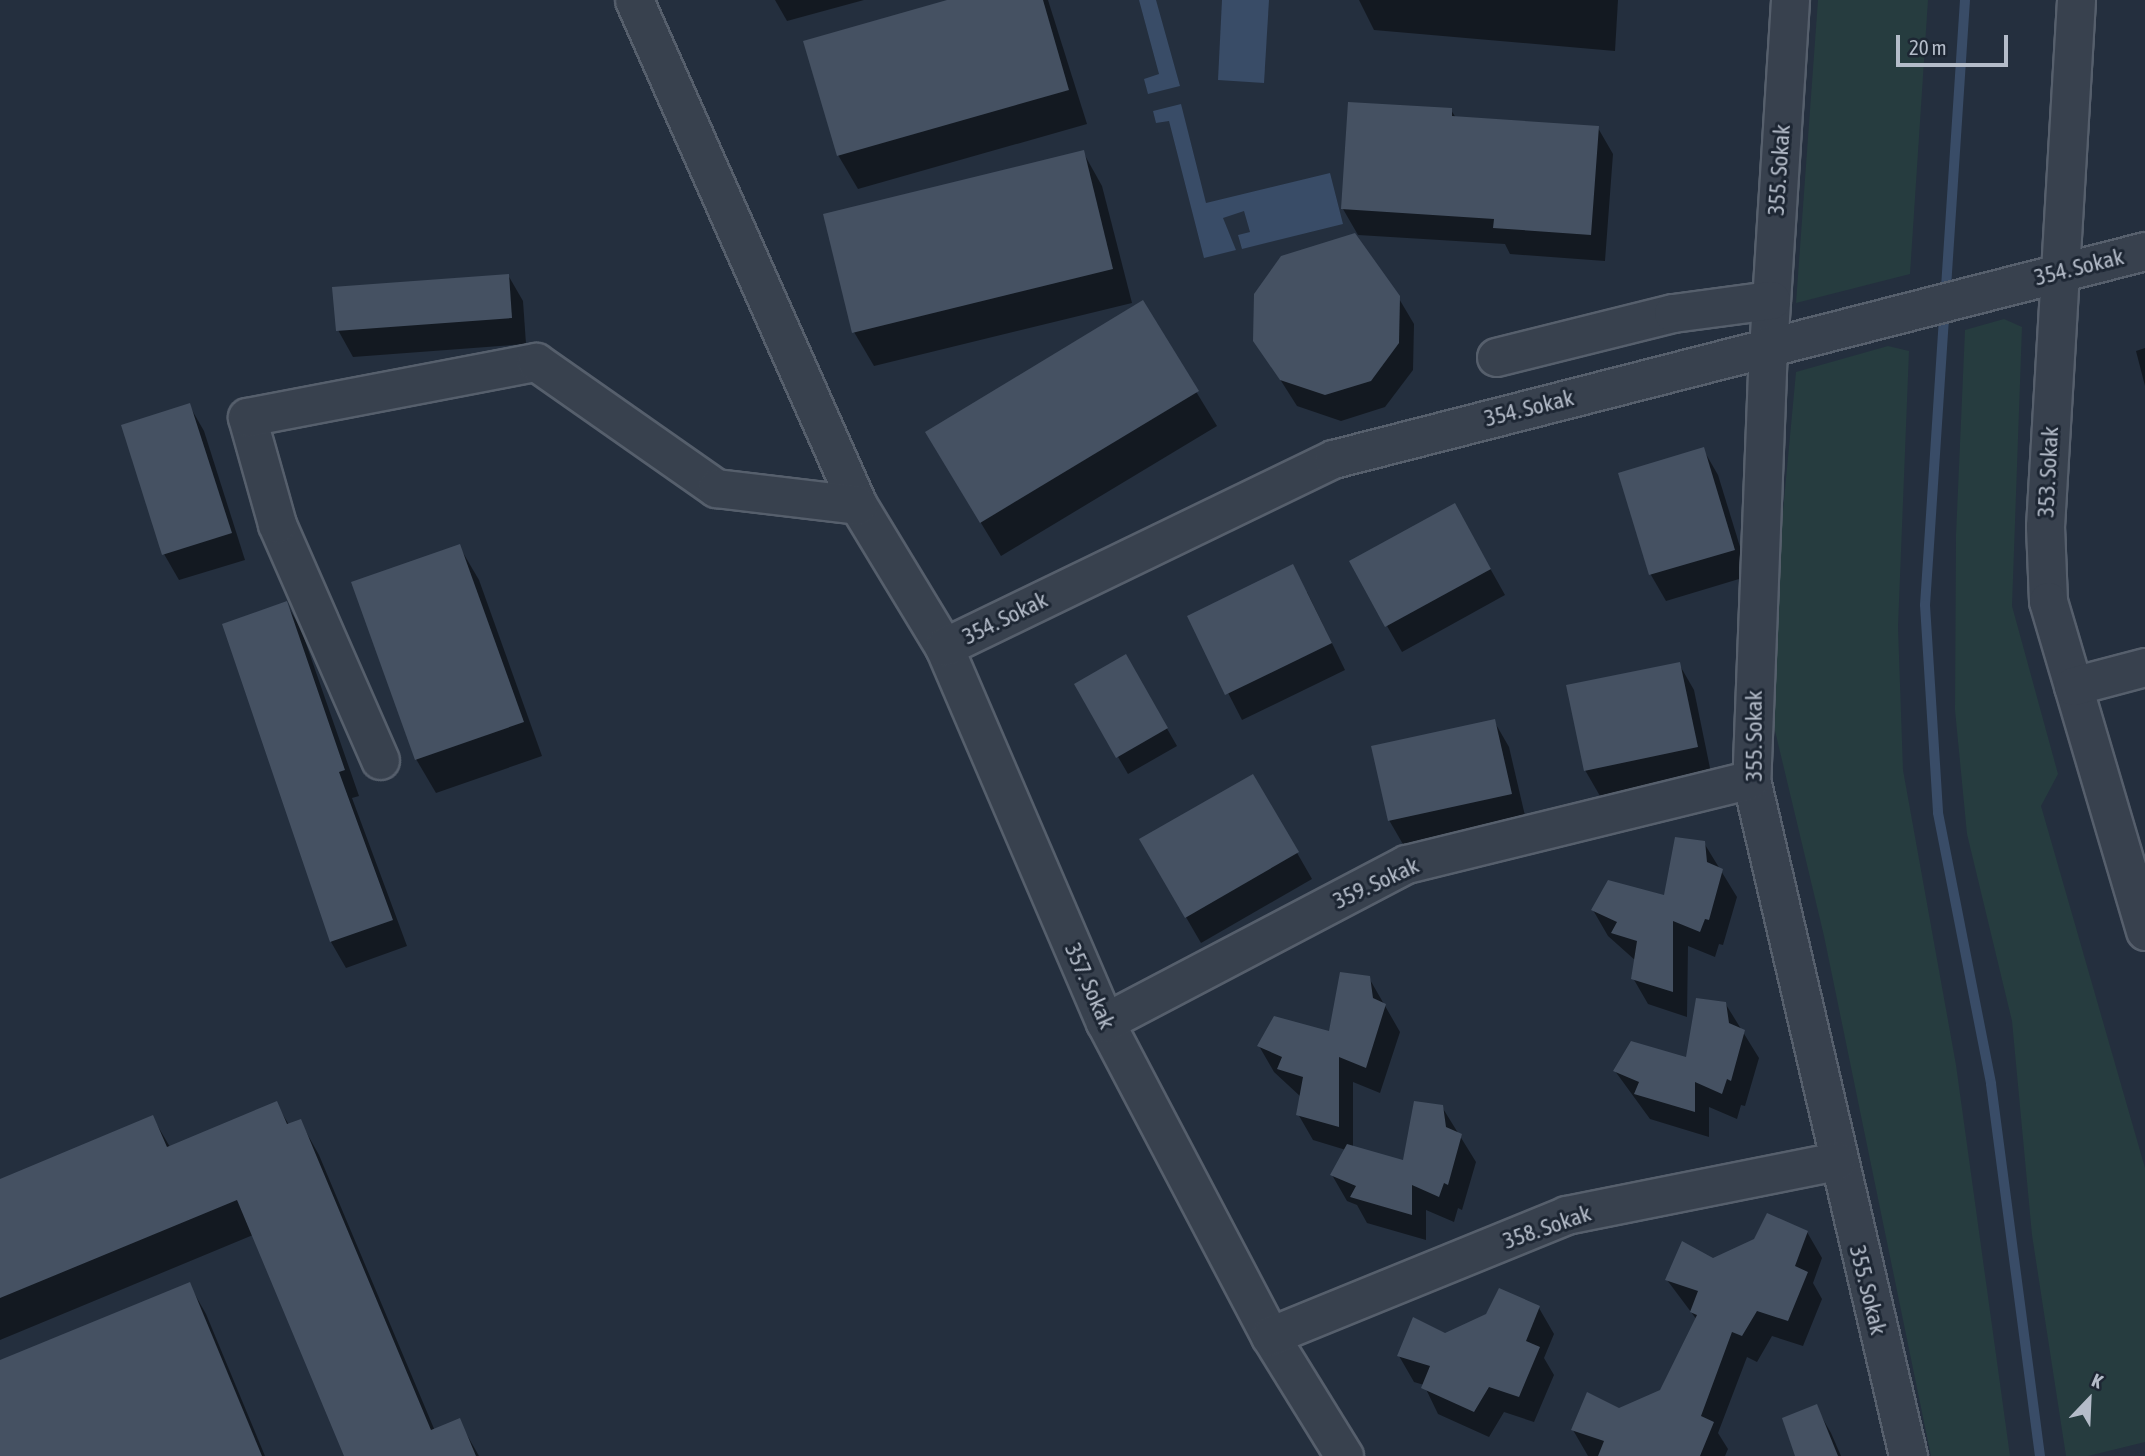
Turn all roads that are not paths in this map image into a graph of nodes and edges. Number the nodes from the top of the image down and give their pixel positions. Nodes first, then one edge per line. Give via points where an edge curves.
1 (634, 0) edge
2 (1790, 0) edge
3 (2077, 0) edge
4 (2145, 251) edge
5 (2060, 272) junction
6 (1771, 300) junction
7 (1768, 346) junction
8 (1496, 357) dead end
9 (858, 505) junction
10 (944, 647) junction
11 (2145, 667) edge
12 (2073, 686) junction
13 (380, 760) dead end
14 (1751, 779) junction
15 (2145, 931) edge
16 (1105, 1022) junction
17 (1837, 1161) junction
18 (1270, 1336) junction
19 (1344, 1456) edge
20 (1908, 1456) edge

1 - 9 street, 357. Sokak
2 - 6 street, 355. Sokak
3 - 5 street, 353. Sokak
4 - 5 street, 354. Sokak
5 - 7 street, 354. Sokak
5 - 12 street, 353. Sokak via 2045,539 2048,601
6 - 7 street, 355. Sokak
6 - 8 street via 1673,313
7 - 10 street, 354. Sokak via 1333,459
7 - 14 street, 355. Sokak
9 - 10 street, 357. Sokak
9 - 13 street via 716,488 536,362 247,417 277,524
10 - 16 street, 357. Sokak
11 - 12 street
12 - 15 street, 353. Sokak
14 - 16 street, 359. Sokak via 1406,864
14 - 17 street, 355. Sokak
16 - 18 street, 357. Sokak
17 - 18 street, 358. Sokak via 1566,1215
17 - 20 street, 355. Sokak
18 - 19 street, 357. Sokak

